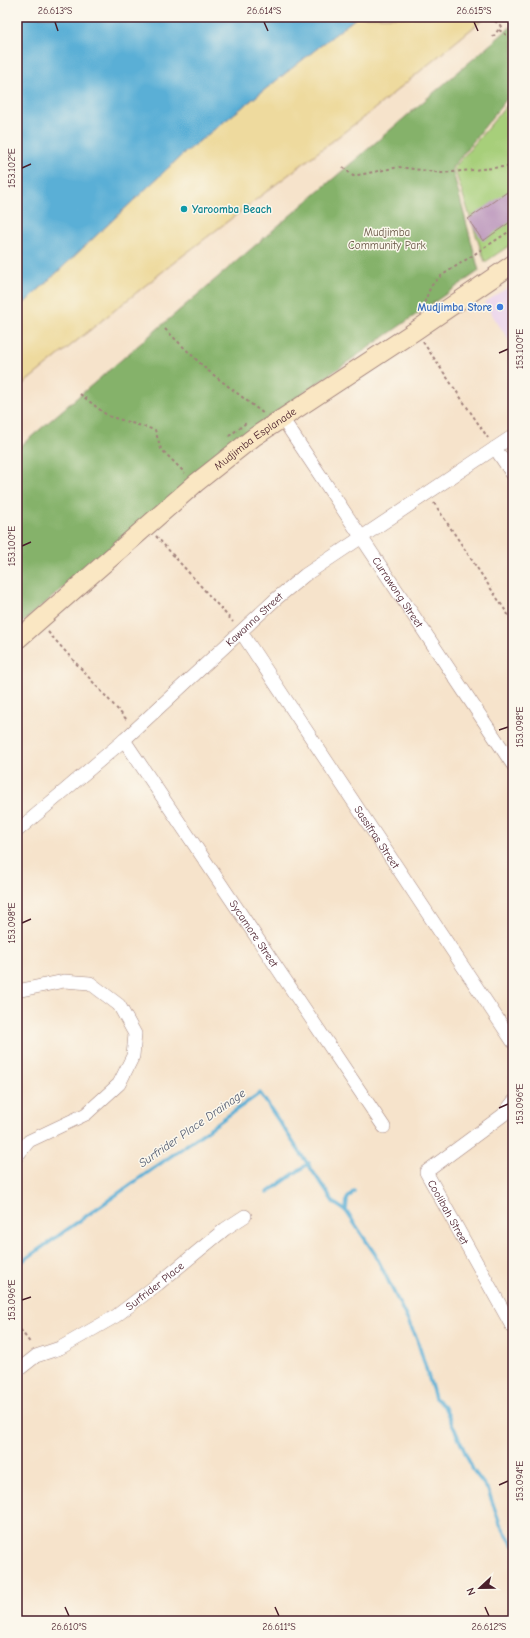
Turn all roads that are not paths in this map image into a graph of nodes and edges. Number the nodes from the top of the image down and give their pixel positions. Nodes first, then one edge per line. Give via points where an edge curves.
1 (513, 264) edge
2 (277, 421) junction
3 (513, 436) edge
4 (495, 448) junction
5 (513, 475) edge
6 (361, 537) junction
7 (241, 632) junction
8 (17, 640) edge
9 (124, 740) junction
10 (513, 766) edge
11 (17, 831) edge
12 (17, 991) edge
13 (513, 1042) edge
14 (513, 1102) edge
15 (384, 1127) dead end
16 (17, 1156) edge
17 (245, 1216) dead end
18 (513, 1328) edge
19 (17, 1372) edge

1 - 2 street, Mudjimba Esplanade
2 - 6 street, Currawong Street
2 - 8 street, Mudjimba Esplanade via 196,483
3 - 4 street, Kawanna Street
4 - 5 street
4 - 6 street, Kawanna Street
6 - 7 street, Kawanna Street via 305,575
6 - 10 street, Currawong Street
7 - 9 street, Kawanna Street
7 - 13 street, Sassifras Street
9 - 11 street, Kawanna Street
9 - 15 street, Sycamore Street
12 - 16 street via 64,981 90,983 119,1005 135,1034 133,1056 119,1084 86,1114 29,1141
14 - 18 street, Coolibah Street via 503,1115 426,1172
17 - 19 street, Surfrider Place via 116,1316 60,1348 40,1365

